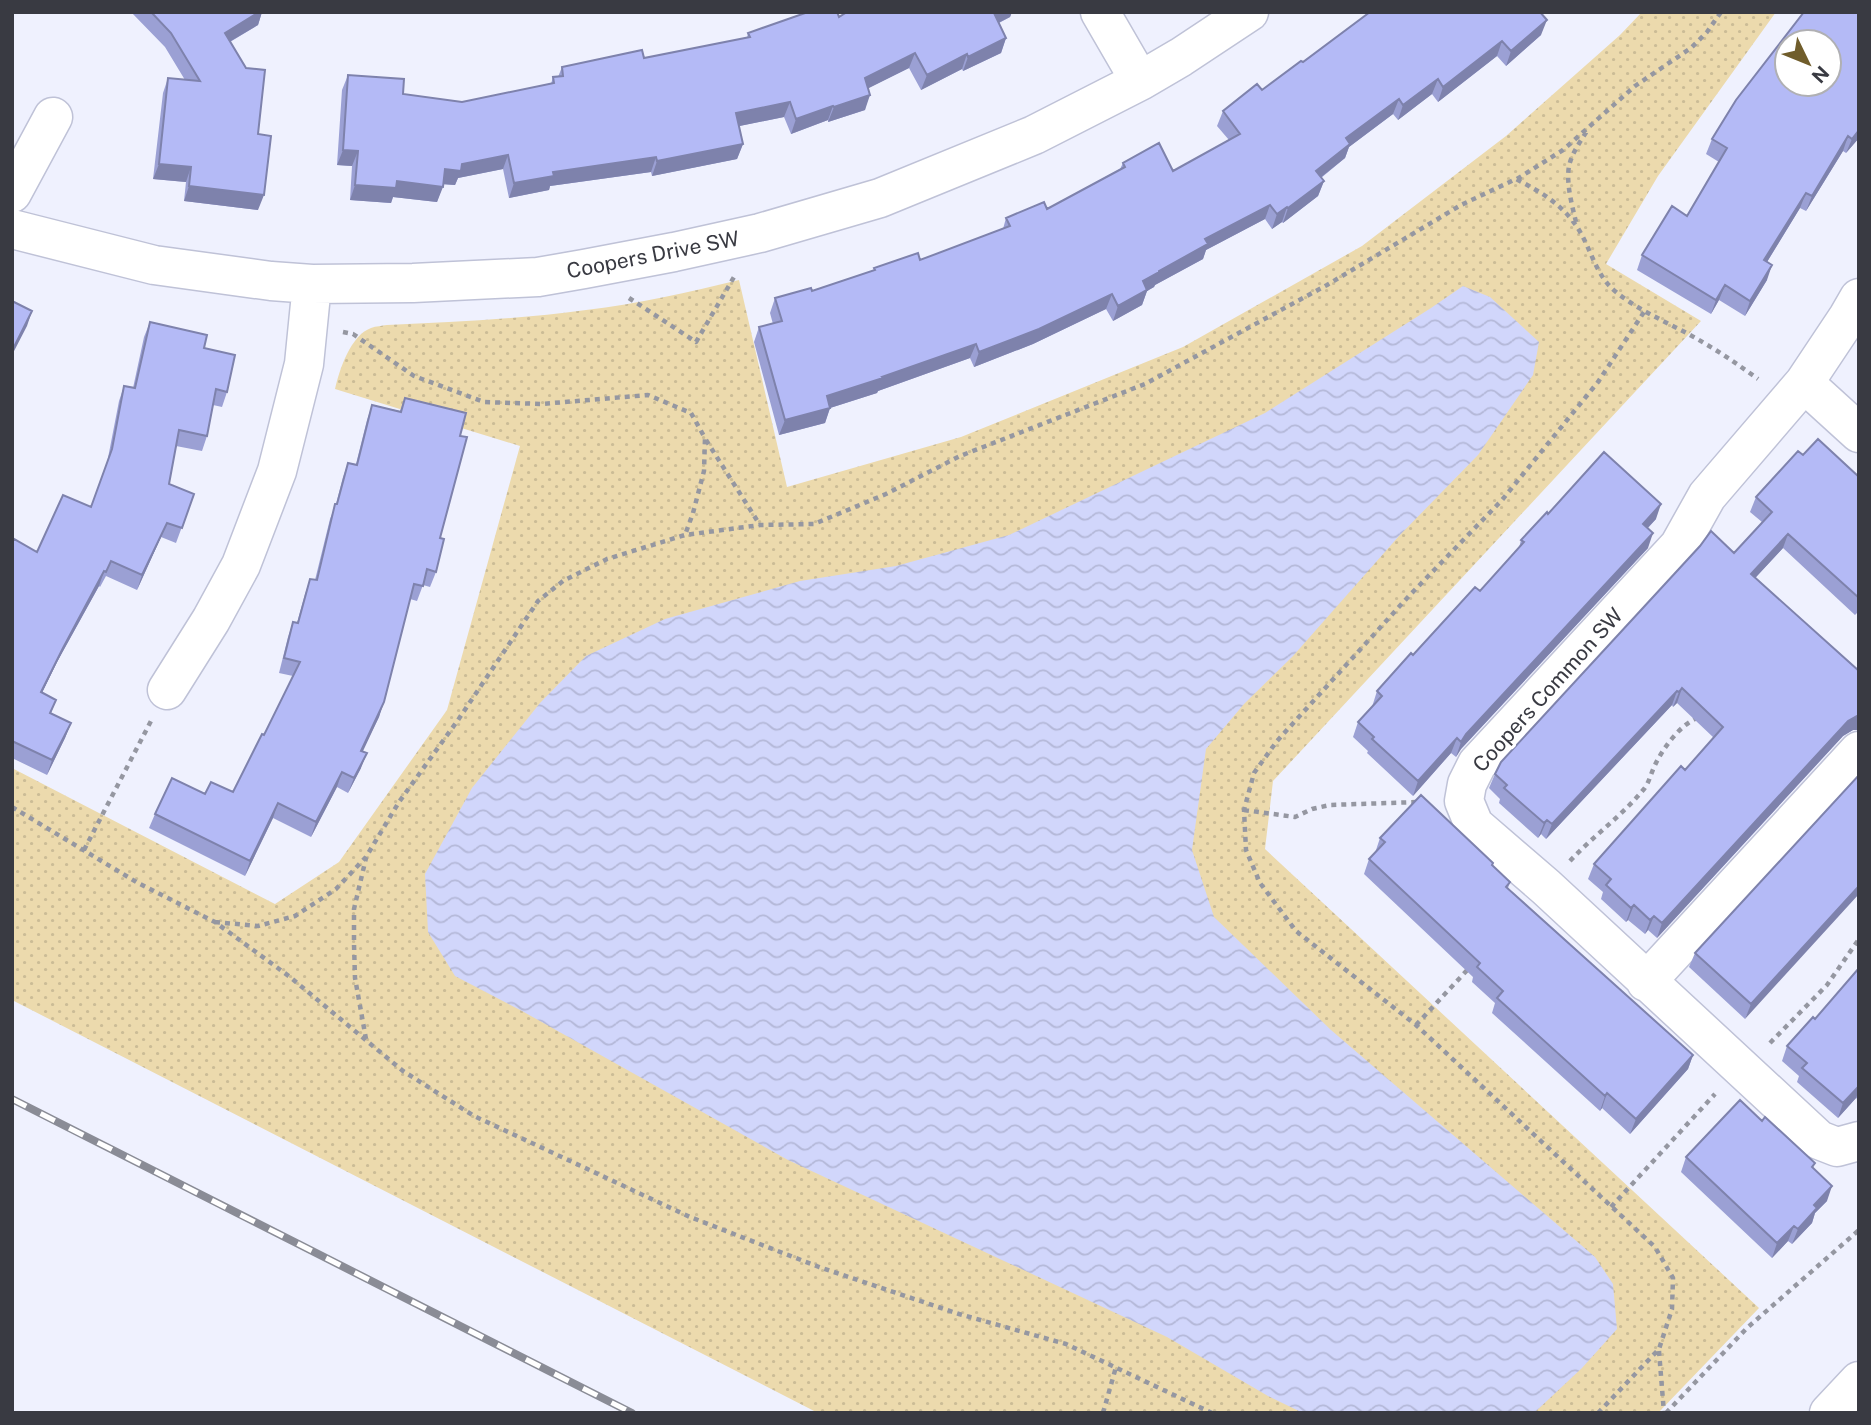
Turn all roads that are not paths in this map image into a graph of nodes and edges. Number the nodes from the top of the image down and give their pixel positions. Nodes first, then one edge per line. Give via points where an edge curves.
1 (1100, 12) edge
2 (1249, 12) edge
3 (1140, 81) junction
4 (53, 117) dead end
5 (12, 194) edge
6 (12, 229) edge
7 (312, 284) junction
8 (1859, 298) edge
9 (1797, 392) junction
10 (1859, 433) edge
11 (167, 691) road end
12 (1859, 751) edge
13 (1646, 982) junction
14 (1859, 1141) edge
15 (1859, 1381) edge
16 (1829, 1413) edge

1 - 3 street
2 - 3 street, Coopers Drive SW
3 - 7 street, Coopers Drive SW via 1034,135 880,198 760,233 538,276
4 - 5 street
6 - 7 street, Coopers Drive SW via 154,265
7 - 11 street via 304,364 277,471 241,565
8 - 9 street, Coopers Common SW
9 - 10 street
9 - 13 street, Coopers Common SW via 1707,496 1679,547 1478,764 1467,784 1464,801 1474,825
12 - 13 street
13 - 14 street via 1819,1140 1838,1147
15 - 16 street

